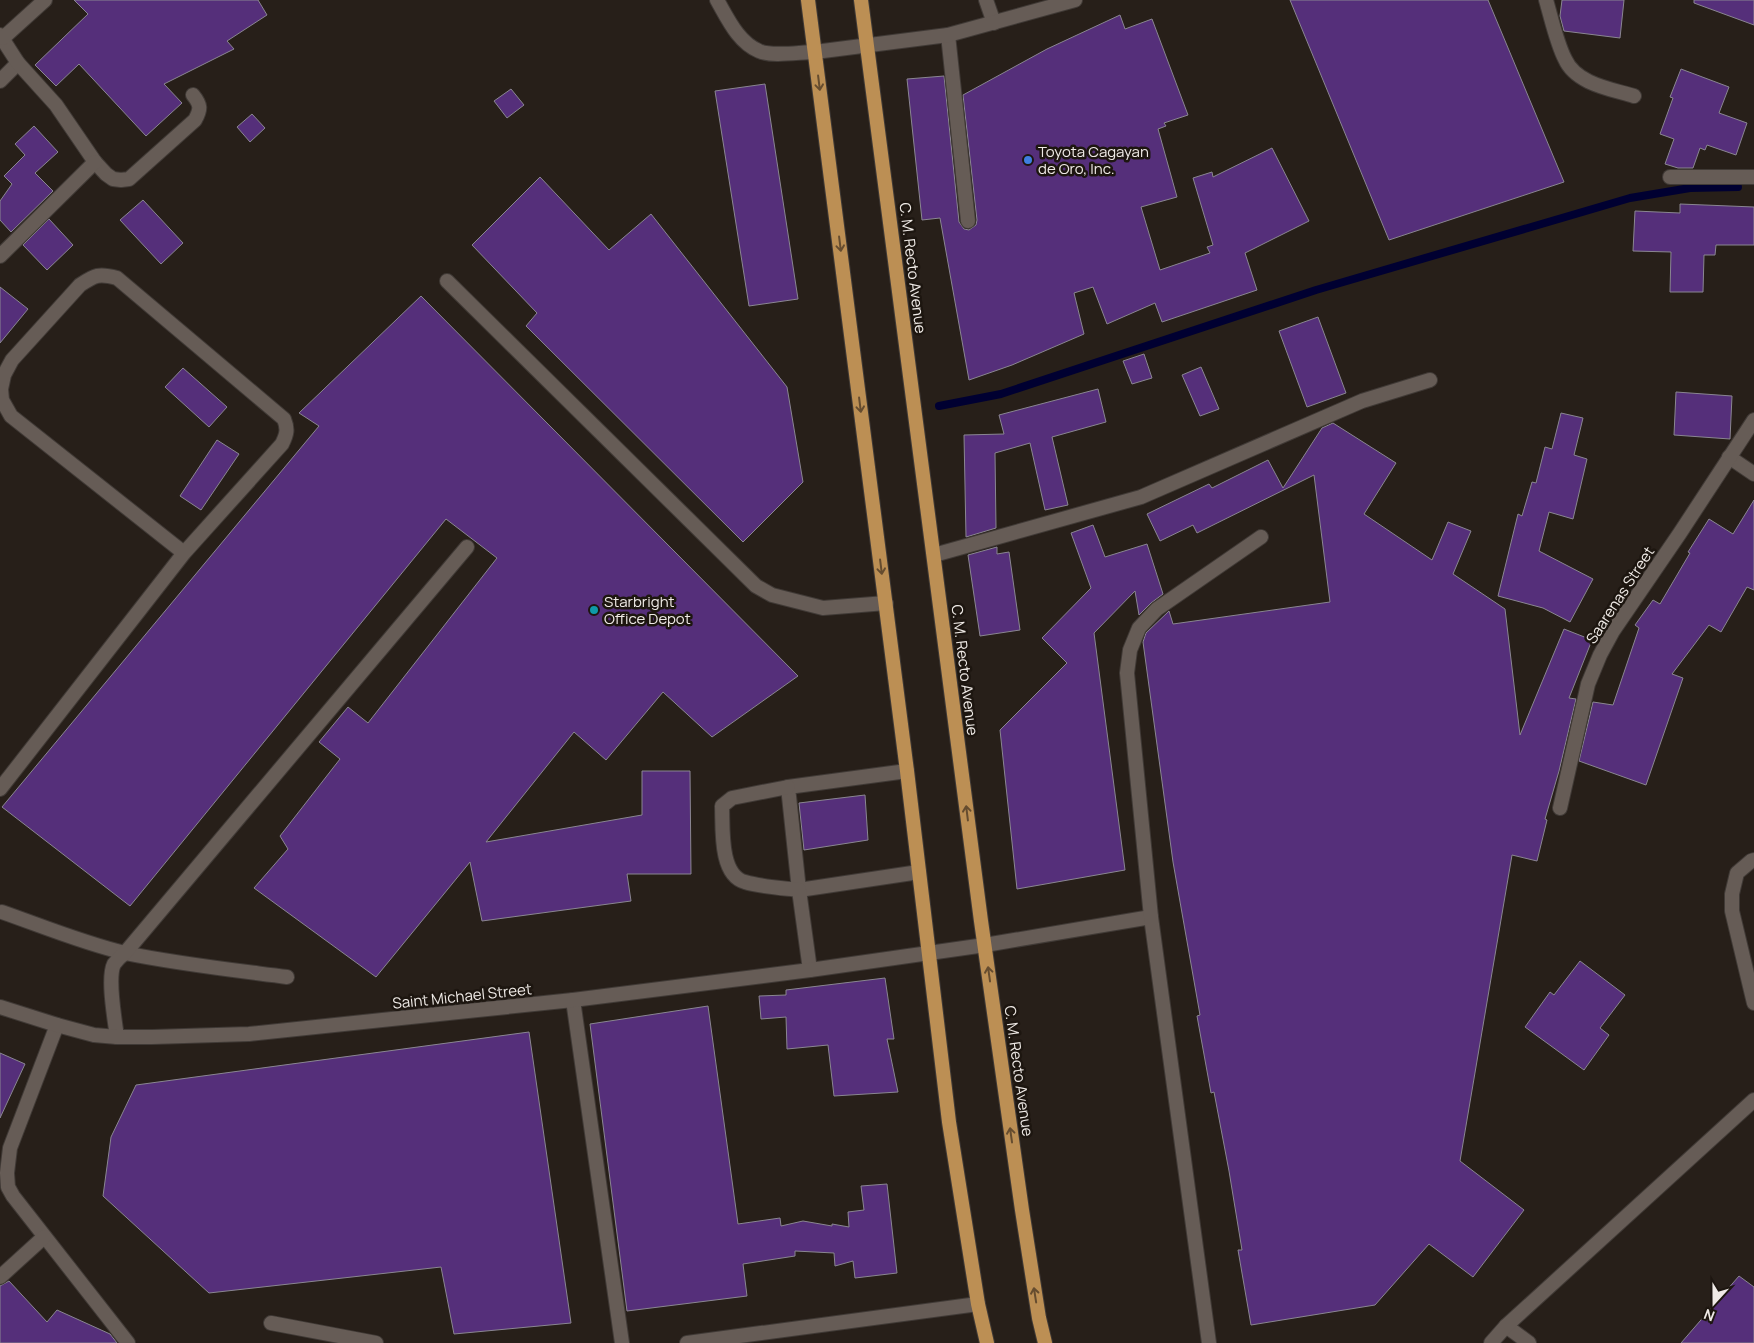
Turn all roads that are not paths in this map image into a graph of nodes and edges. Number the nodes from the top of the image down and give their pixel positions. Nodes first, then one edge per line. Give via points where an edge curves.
1 (44, 0) edge
2 (717, 0) edge
3 (808, 0) edge
4 (861, 0) edge
5 (986, 0) edge
6 (1075, 0) edge
7 (1546, 0) edge
8 (1050, 4) edge
9 (994, 23) junction
10 (948, 35) junction
11 (2, 37) edge
12 (868, 45) junction
13 (815, 52) junction
14 (18, 63) junction
15 (0, 81) edge
16 (194, 95) dead end
17 (1634, 96) dead end
18 (95, 162) junction
19 (1670, 177) dead end
20 (1754, 177) edge
21 (968, 220) dead end
22 (0, 256) edge
23 (447, 281) dead end
24 (1430, 380) dead end
25 (1754, 420) edge
26 (1729, 457) junction
27 (1754, 474) edge
28 (1261, 537) dead end
29 (468, 547) dead end
30 (184, 553) junction
31 (934, 555) junction
32 (886, 603) junction
33 (907, 771) junction
34 (788, 787) junction
35 (0, 789) edge
36 (1560, 808) dead end
37 (1754, 860) edge
38 (919, 872) junction
39 (799, 890) junction
40 (2, 912) dead end
41 (1151, 917) junction
42 (985, 945) junction
43 (929, 952) junction
44 (125, 953) junction
45 (810, 970) junction
46 (288, 977) dead end
47 (573, 1000) junction
48 (1754, 1003) edge
49 (0, 1007) edge
50 (57, 1026) junction
51 (117, 1037) junction
52 (1754, 1100) edge
53 (44, 1237) junction
54 (0, 1277) edge
55 (978, 1304) junction
56 (271, 1323) dead end
57 (1506, 1326) junction
58 (777, 1337) edge
59 (128, 1343) edge
60 (376, 1343) edge
61 (622, 1343) edge
62 (687, 1343) edge
63 (986, 1343) edge
64 (1045, 1343) edge
65 (1209, 1343) edge
66 (1491, 1343) edge
67 (1529, 1343) edge

1 - 11 street
2 - 13 street via 742,40 760,52
3 - 13 highway
4 - 12 highway, C. M. Recto Avenue
5 - 9 street
6 - 8 street
7 - 17 street via 1565,60 1578,75
8 - 9 street
9 - 10 street
10 - 12 street
10 - 21 street
11 - 14 street
12 - 13 street
12 - 31 highway, C. M. Recto Avenue
13 -> 32 highway
14 - 15 street
14 - 18 street via 56,105
16 - 18 street via 200,104 195,120 129,179 114,179
18 - 22 street
19 - 20 street
23 - 32 street via 756,586 772,595 823,608
24 - 31 street via 1362,401 1142,497
25 - 26 street, Saarenas Street
26 - 27 street
26 - 36 street, Saarenas Street via 1600,655 1588,684
28 - 41 street via 1157,609 1140,628 1130,650 1127,674
29 - 44 street
30 - 30 street via 11,416 2,400 4,375 12,360 80,285 94,276 105,274 117,278 284,419 287,426 282,444
30 - 35 street
42 -> 31 highway, C. M. Recto Avenue
32 - 33 highway
33 - 34 street
33 - 38 highway
34 - 39 street
34 - 39 street via 732,798 722,806 726,863 735,877 743,882
37 - 48 street via 1737,874 1732,911
38 - 39 street
38 - 43 highway
39 - 45 street
40 - 44 street
41 - 42 street, Saint Michael Street
41 - 65 street
42 - 43 street, Saint Michael Street
64 -> 42 highway, C. M. Recto Avenue via 1022,1210
43 - 45 street, Saint Michael Street
43 - 55 highway via 949,1122
44 - 46 street
44 - 51 street via 112,970 111,1001
45 - 47 street, Saint Michael Street
47 - 51 street, Saint Michael Street via 249,1034
47 - 61 street
49 - 50 street, Saint Michael Street
50 - 51 street, Saint Michael Street
50 - 53 street via 10,1148 7,1172 12,1196
52 - 57 street
53 - 54 street
53 - 59 street
55 - 58 street
55 - 63 highway
56 - 60 street
57 - 66 street
57 - 67 street
58 - 62 street

